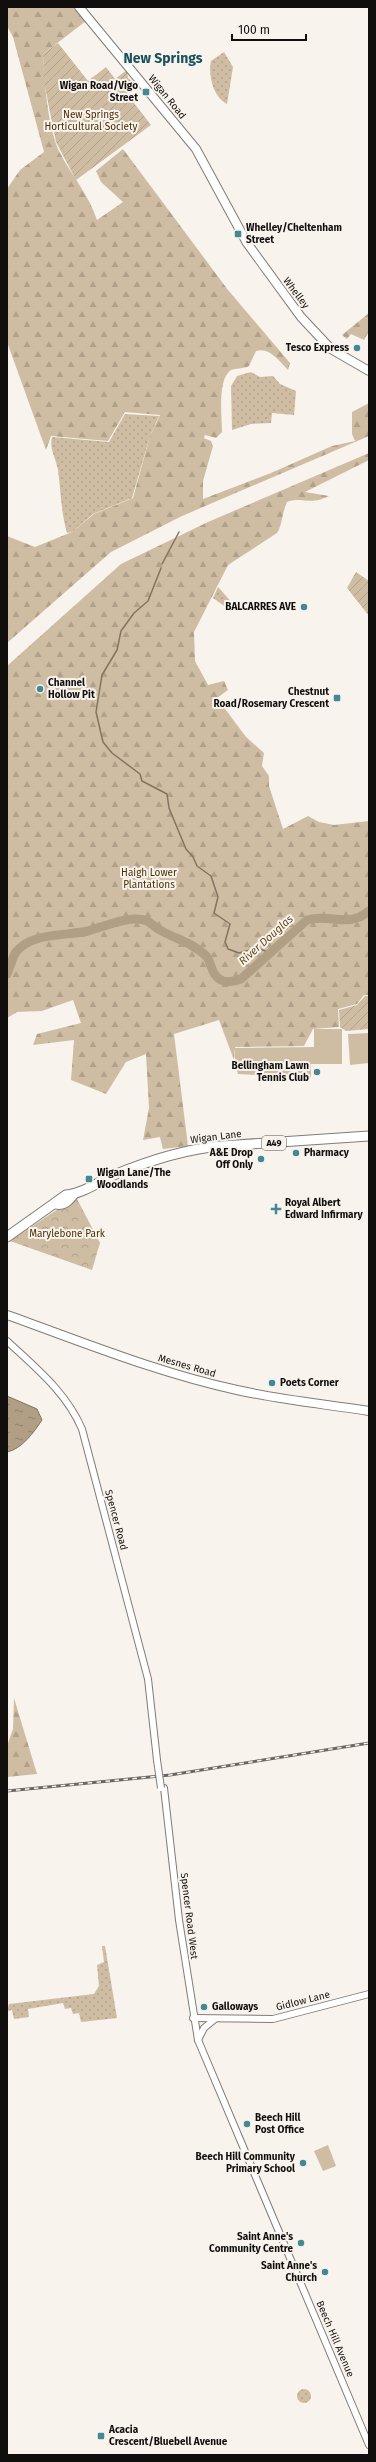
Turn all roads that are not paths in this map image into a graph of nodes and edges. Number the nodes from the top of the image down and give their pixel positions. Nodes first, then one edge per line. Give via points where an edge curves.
1 (79, 7) edge
2 (228, 207) joint
3 (369, 371) edge
4 (369, 1136) edge
5 (7, 1237) edge
6 (7, 1315) edge
7 (7, 1341) edge
8 (369, 1411) edge
9 (159, 1760) joint
10 (369, 1994) edge
11 (193, 2018) junction
12 (215, 2019) junction
13 (198, 2040) junction
14 (369, 2445) edge

1 - 2 main road, Wigan Road via 188,139 208,169
2 - 3 main road, Whelley via 247,243 320,340 330,349
4 - 5 highway, Wigan Lane / A49 via 200,1148 116,1174 74,1194 69,1201 61,1205 56,1204
6 - 8 main road, Mesnes Road via 145,1364 211,1384
7 - 9 street, Spencer Road via 59,1391 82,1429 148,1679
9 - 11 street, Spencer Road West
10 - 12 street, Gidlow Lane via 273,2019
11 - 12 street, Gidlow Lane
11 - 13 street, Beech Hill Avenue
12 - 13 street via 204,2028
13 - 14 street, Beech Hill Avenue

